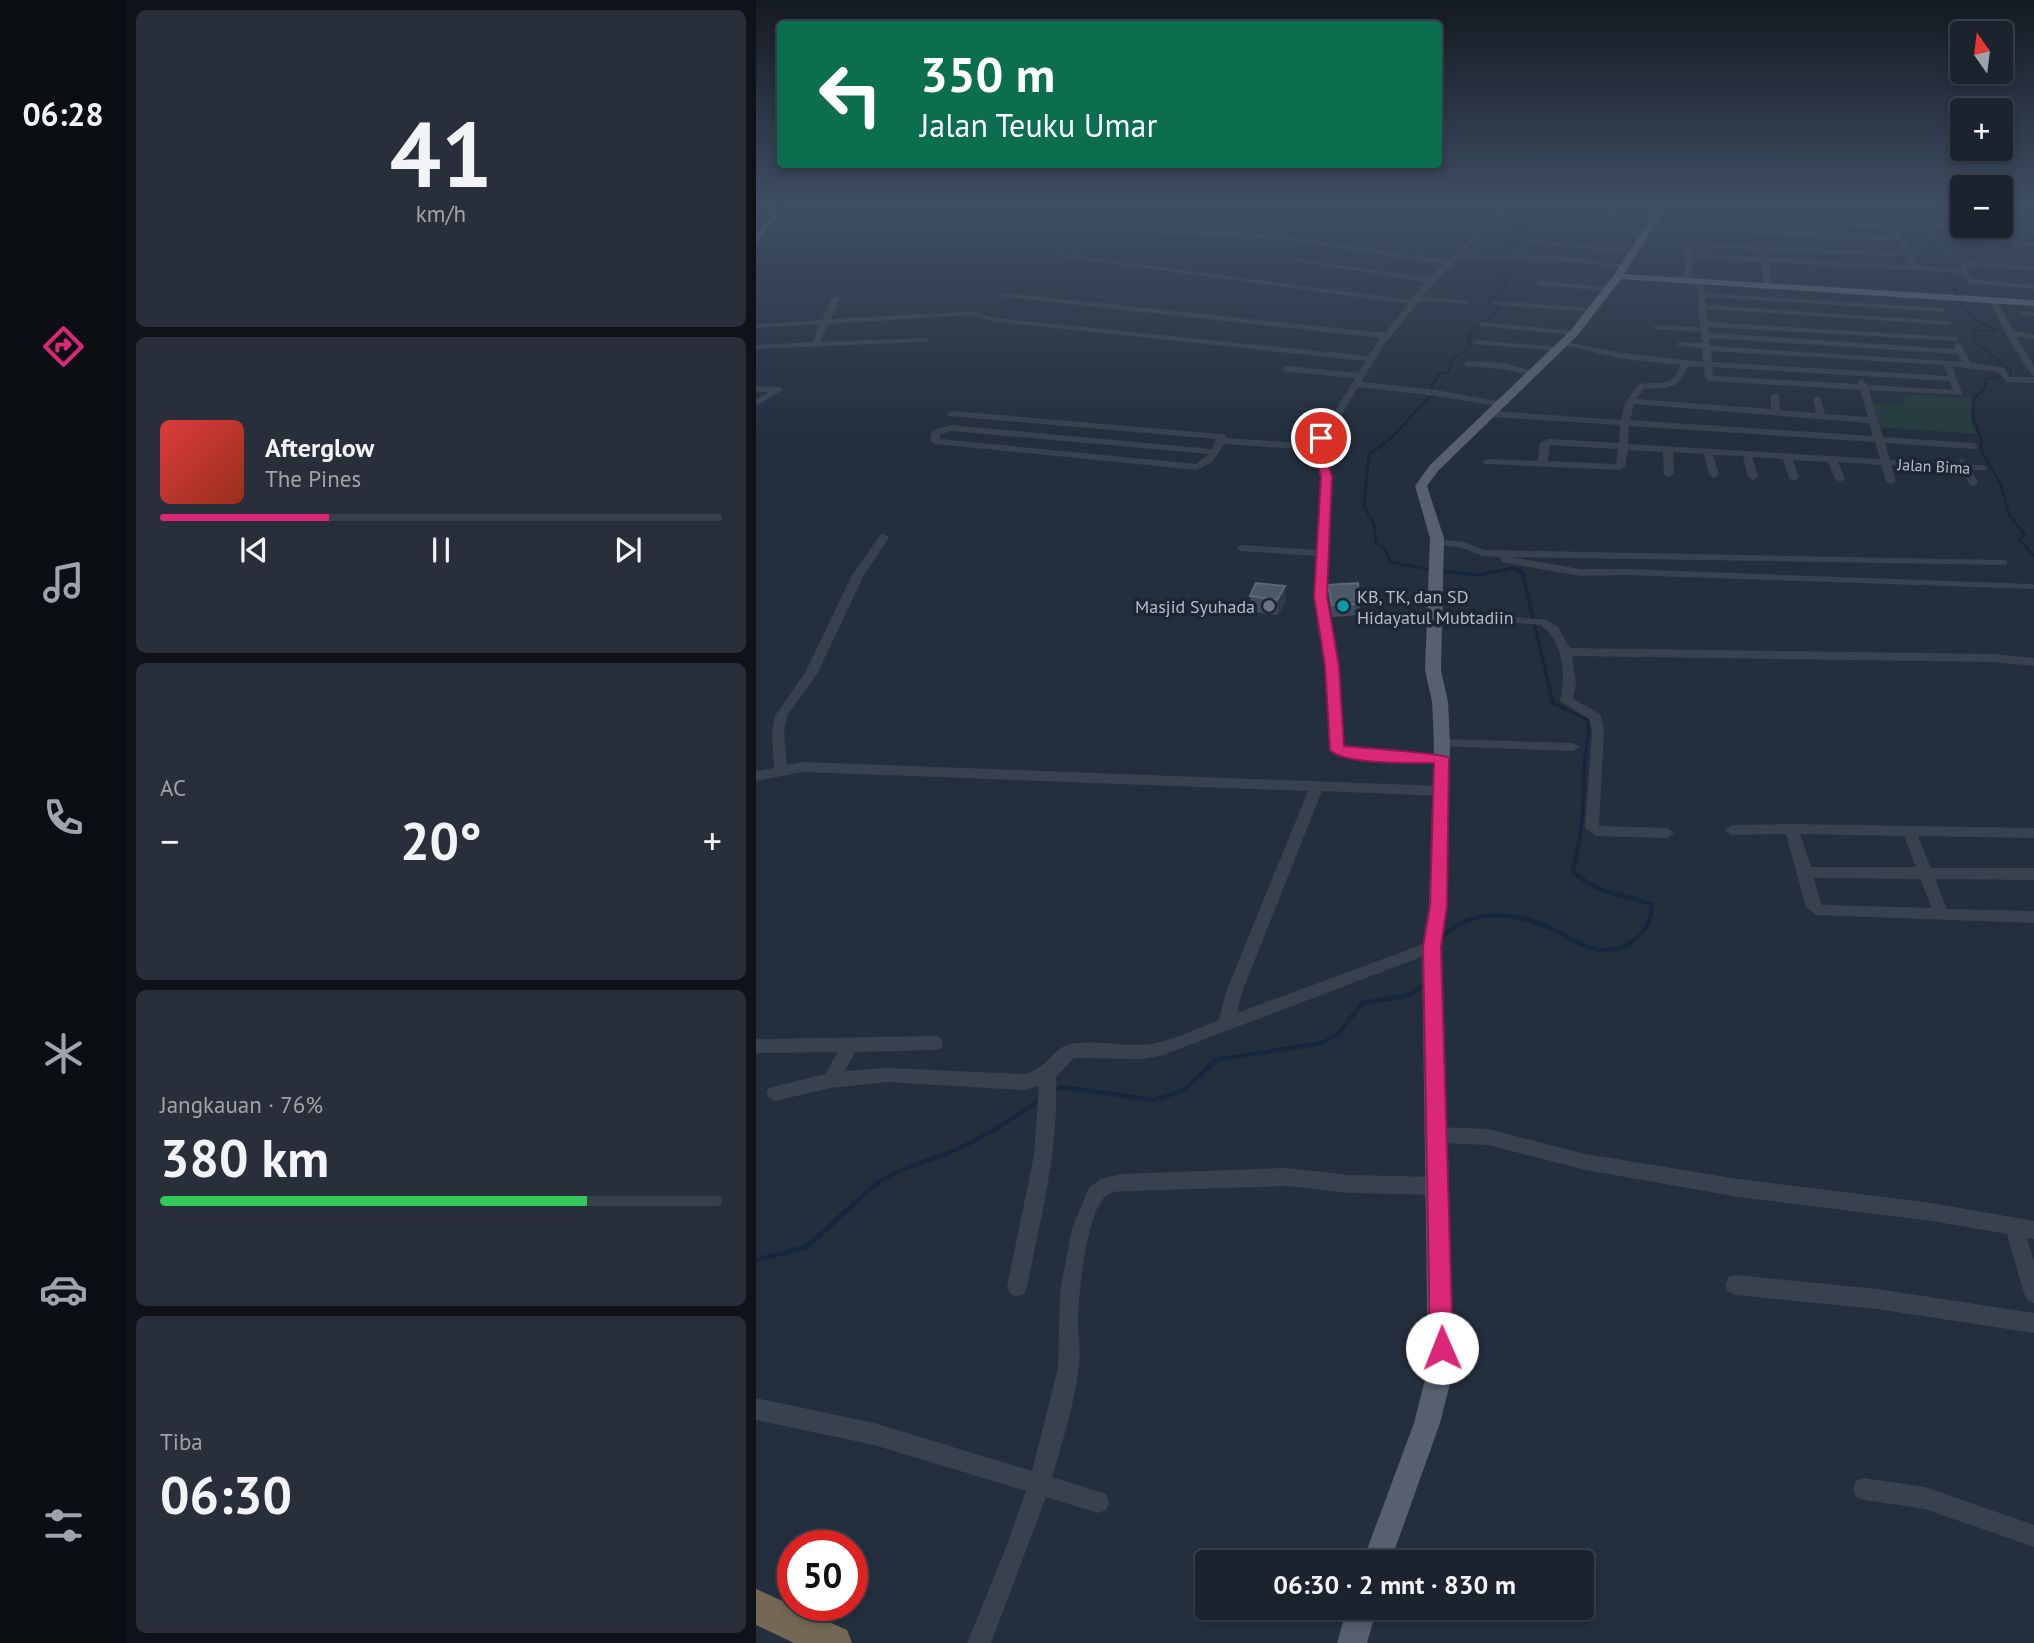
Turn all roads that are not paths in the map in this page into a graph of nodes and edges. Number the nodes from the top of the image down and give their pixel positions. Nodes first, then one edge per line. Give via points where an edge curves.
1 (1252, 281) edge
2 (1432, 281) edge
3 (1615, 281) edge
4 (1685, 281) edge
5 (1767, 281) edge
6 (1970, 281) edge
7 (1700, 282) junction
8 (1541, 283) dead end
9 (1768, 286) junction
10 (2034, 287) edge
11 (1609, 289) junction
12 (1833, 290) junction
13 (1003, 295) dead end
14 (1703, 295) junction
15 (1935, 297) junction
16 (836, 298) dead end
17 (1992, 300) junction
18 (1416, 301) junction
19 (1464, 302) dead end
20 (1495, 303) dead end
21 (1838, 303) junction
22 (2034, 303) edge
23 (1704, 307) junction
24 (1594, 310) junction
25 (1943, 310) junction
26 (2024, 313) dead end
27 (1842, 314) junction
28 (2034, 314) edge
29 (825, 322) junction
30 (1949, 323) junction
31 (1483, 324) dead end
32 (756, 326) edge
33 (1656, 327) dead end
34 (1705, 330) junction
35 (1847, 332) junction
36 (1574, 333) junction
37 (2009, 333) junction
38 (1388, 335) junction
39 (2034, 337) edge
40 (1955, 339) junction
41 (924, 340) dead end
42 (1478, 342) dead end
43 (1680, 344) dead end
44 (815, 345) junction
45 (1851, 345) junction
46 (1561, 346) junction
47 (760, 347) edge
48 (1707, 347) junction
49 (1960, 352) junction
50 (1855, 357) junction
51 (1371, 359) junction
52 (756, 360) edge
53 (1686, 363) junction
54 (1708, 363) junction
55 (1947, 363) junction
56 (1468, 364) dead end
57 (1968, 365) junction
58 (1286, 369) dead end
59 (1535, 373) junction
60 (2034, 373) edge
61 (1859, 374) junction
62 (1953, 379) junction
63 (1356, 380) junction
64 (2034, 380) edge
65 (1863, 388) junction
66 (756, 389) edge
67 (1775, 396) dead end
68 (1817, 399) dead end
69 (1632, 401) junction
70 (756, 403) edge
71 (1498, 409) junction
72 (1776, 412) junction
73 (952, 414) dead end
74 (1821, 416) junction
75 (1871, 419) junction
76 (1052, 422) junction
77 (1623, 423) junction
78 (1114, 427) junction
79 (1174, 432) junction
80 (1039, 437) junction
81 (1877, 439) junction
82 (1222, 441) junction
83 (1102, 442) junction
84 (1955, 445) junction
85 (1974, 446) dead end
86 (1164, 447) junction
87 (1318, 447) junction
88 (1622, 448) junction
89 (1668, 450) junction
90 (1026, 451) junction
91 (1215, 452) junction
92 (1708, 453) junction
93 (1747, 455) junction
94 (1090, 457) junction
95 (1788, 458) junction
96 (1832, 460) junction
97 (1488, 461) dead end
98 (1154, 463) junction
99 (1885, 463) junction
100 (1543, 464) junction
101 (1964, 467) junction
102 (1983, 468) dead end
103 (1670, 474) dead end
104 (1714, 475) dead end
105 (1753, 477) dead end
106 (1794, 478) dead end
107 (1840, 479) dead end
108 (1891, 481) dead end
109 (1973, 483) dead end
110 (884, 537) dead end
111 (1437, 542) junction
112 (1241, 548) dead end
113 (1321, 553) junction
114 (1671, 556) junction
115 (1768, 558) junction
116 (1541, 559) junction
117 (1803, 559) junction
118 (1917, 561) junction
119 (2003, 563) dead end
120 (1671, 574) junction
121 (1774, 578) junction
122 (1811, 579) junction
123 (1930, 584) junction
124 (2030, 587) dead end
125 (1436, 613) junction
126 (1566, 652) junction
127 (2034, 662) edge
128 (1573, 747) dead end
129 (1441, 751) junction
130 (781, 769) junction
131 (756, 776) edge
132 (1317, 786) junction
133 (1441, 791) junction
134 (1791, 829) junction
135 (1732, 830) dead end
136 (1909, 831) junction
137 (1667, 833) dead end
138 (2034, 834) edge
139 (1805, 872) junction
140 (1927, 873) junction
141 (2034, 874) edge
142 (1942, 915) junction
143 (2034, 917) edge
144 (1432, 947) junction
145 (1226, 1026) junction
146 (935, 1043) dead end
147 (756, 1045) edge
148 (850, 1045) junction
149 (831, 1080) junction
150 (1047, 1087) junction
151 (775, 1093) dead end
152 (1436, 1135) junction
153 (1439, 1186) junction
154 (2014, 1227) junction
155 (2034, 1230) edge
156 (1735, 1285) dead end
157 (1017, 1287) dead end
158 (2034, 1293) edge
159 (2034, 1323) edge
160 (756, 1409) edge
161 (1041, 1485) junction
162 (1864, 1489) dead end
163 (1098, 1502) dead end
164 (2034, 1536) edge
165 (1381, 1550) edge
166 (756, 1606) edge
167 (1359, 1620) edge
168 (834, 1643) edge
169 (979, 1643) edge
170 (1352, 1643) edge

1 - 18 street
2 - 18 street
3 - 11 main road
4 - 7 main road
5 - 9 street
6 - 10 street
7 - 9 main road
7 - 14 street
8 - 11 street
9 - 12 main road
11 - 24 main road
12 - 15 main road
12 - 21 street
13 - 38 street
14 - 21 street
14 - 23 street
15 - 17 main road
15 - 25 street
16 - 29 street
17 - 22 main road
17 - 37 street
18 - 19 street
18 - 38 street
20 - 24 street
21 - 25 street
21 - 27 street
23 - 27 street
23 - 34 street
24 - 36 main road
25 - 30 street
26 - 28 street
27 - 30 street
27 - 35 street
29 - 32 street
29 - 44 street
29 - 51 street via 977,313 996,320
30 - 40 street
31 - 36 street
33 - 34 street
34 - 35 street
34 - 45 street
34 - 48 street
35 - 40 street
35 - 45 street
36 - 46 main road
37 - 39 street
37 - 60 street
38 - 51 street
40 - 49 street
41 - 44 street
42 - 46 street
43 - 48 street
44 - 47 street
45 - 49 street
45 - 50 street
46 - 53 street
46 - 59 main road
47 - 52 street
48 - 50 street
48 - 54 street
49 - 57 street
50 - 55 street
50 - 61 street
51 - 63 street
53 - 54 street
53 - 69 street via 1680,379 1672,385 1642,386
54 - 61 street
54 - 65 street via 1708,377 1712,378
55 - 57 street
55 - 62 street
56 - 59 street
57 - 64 street
58 - 63 street
59 - 71 main road
61 - 62 street
61 - 65 street
62 - 65 street via 1955,394
63 - 71 street
63 - 87 street via 1348,402
65 - 75 street
66 - 70 street via 779,390
67 - 72 street
68 - 74 street
69 - 72 street
69 - 77 street
71 - 77 street
71 - 111 main road via 1434,468 1421,486
72 - 74 street
73 - 76 street
74 - 75 street
75 - 81 street
76 - 78 street
76 - 80 street
77 - 81 street
77 - 88 street
78 - 79 street
78 - 83 street
79 - 82 street via 1215,435
79 - 86 street
80 - 83 street
80 - 90 street
80 - 90 street via 950,428 933,436 934,441 945,444
81 - 84 street
81 - 99 street
82 - 87 street
82 - 91 street
83 - 86 street
83 - 94 street
84 - 85 street
84 - 101 street
86 - 91 street
86 - 98 street
87 - 113 street via 1327,477
88 - 89 street, Jalan Bima
88 - 100 street via 1620,467
88 - 100 street, Jalan Bima via 1546,442
89 - 92 street, Jalan Bima
89 - 103 street
90 - 94 street
91 - 98 street via 1202,466
92 - 93 street, Jalan Bima
92 - 104 street
93 - 95 street, Jalan Bima
93 - 105 street
94 - 98 street
95 - 96 street, Jalan Bima
95 - 106 street
96 - 99 street, Jalan Bima
96 - 107 street
97 - 100 street
99 - 101 street, Jalan Bima
99 - 108 street
101 - 102 street, Jalan Bima
101 - 109 street
110 - 130 street via 857,577 811,674 781,716
111 - 116 street via 1465,545 1482,553 1505,552 1506,561
111 - 125 main road
112 - 113 street
113 - 129 street via 1320,596 1332,666 1337,750 1389,758
114 - 115 street
114 - 116 street
114 - 120 street
115 - 117 street
115 - 121 street
116 - 120 street via 1566,573
117 - 118 street
117 - 122 street
118 - 119 street
118 - 123 street
120 - 121 street
121 - 122 street
122 - 123 street
123 - 124 street
125 - 126 street via 1544,622 1554,629
125 - 129 main road via 1433,670 1440,702
126 - 127 street
126 - 137 street via 1570,684 1566,701 1595,717 1598,731 1592,828
128 - 129 street
129 - 133 main road
130 - 131 street
130 - 132 street
132 - 133 street
132 - 145 street via 1234,992
133 - 144 main road via 1438,906
134 - 135 street
134 - 136 street
134 - 139 street
136 - 138 street
136 - 140 street
139 - 140 street
139 - 142 street via 1819,911
140 - 141 street
140 - 142 street
142 - 143 street
144 - 145 street
144 - 152 main road
145 - 150 street via 1143,1052 1071,1051
146 - 148 street
147 - 148 street
148 - 149 street
149 - 150 street via 887,1075
149 - 151 street
150 - 157 street via 1044,1144
152 - 153 main road
152 - 154 street via 1488,1137 1586,1162
153 - 161 street via 1287,1177 1128,1182 1100,1189 1079,1240 1064,1390
153 - 165 main road via 1441,1368 1427,1423
154 - 155 street
154 - 158 street
156 - 159 street via 1877,1299
160 - 161 street via 874,1434
161 - 163 street
161 - 169 street
162 - 164 street via 1925,1498
166 - 168 highway
167 - 170 main road

